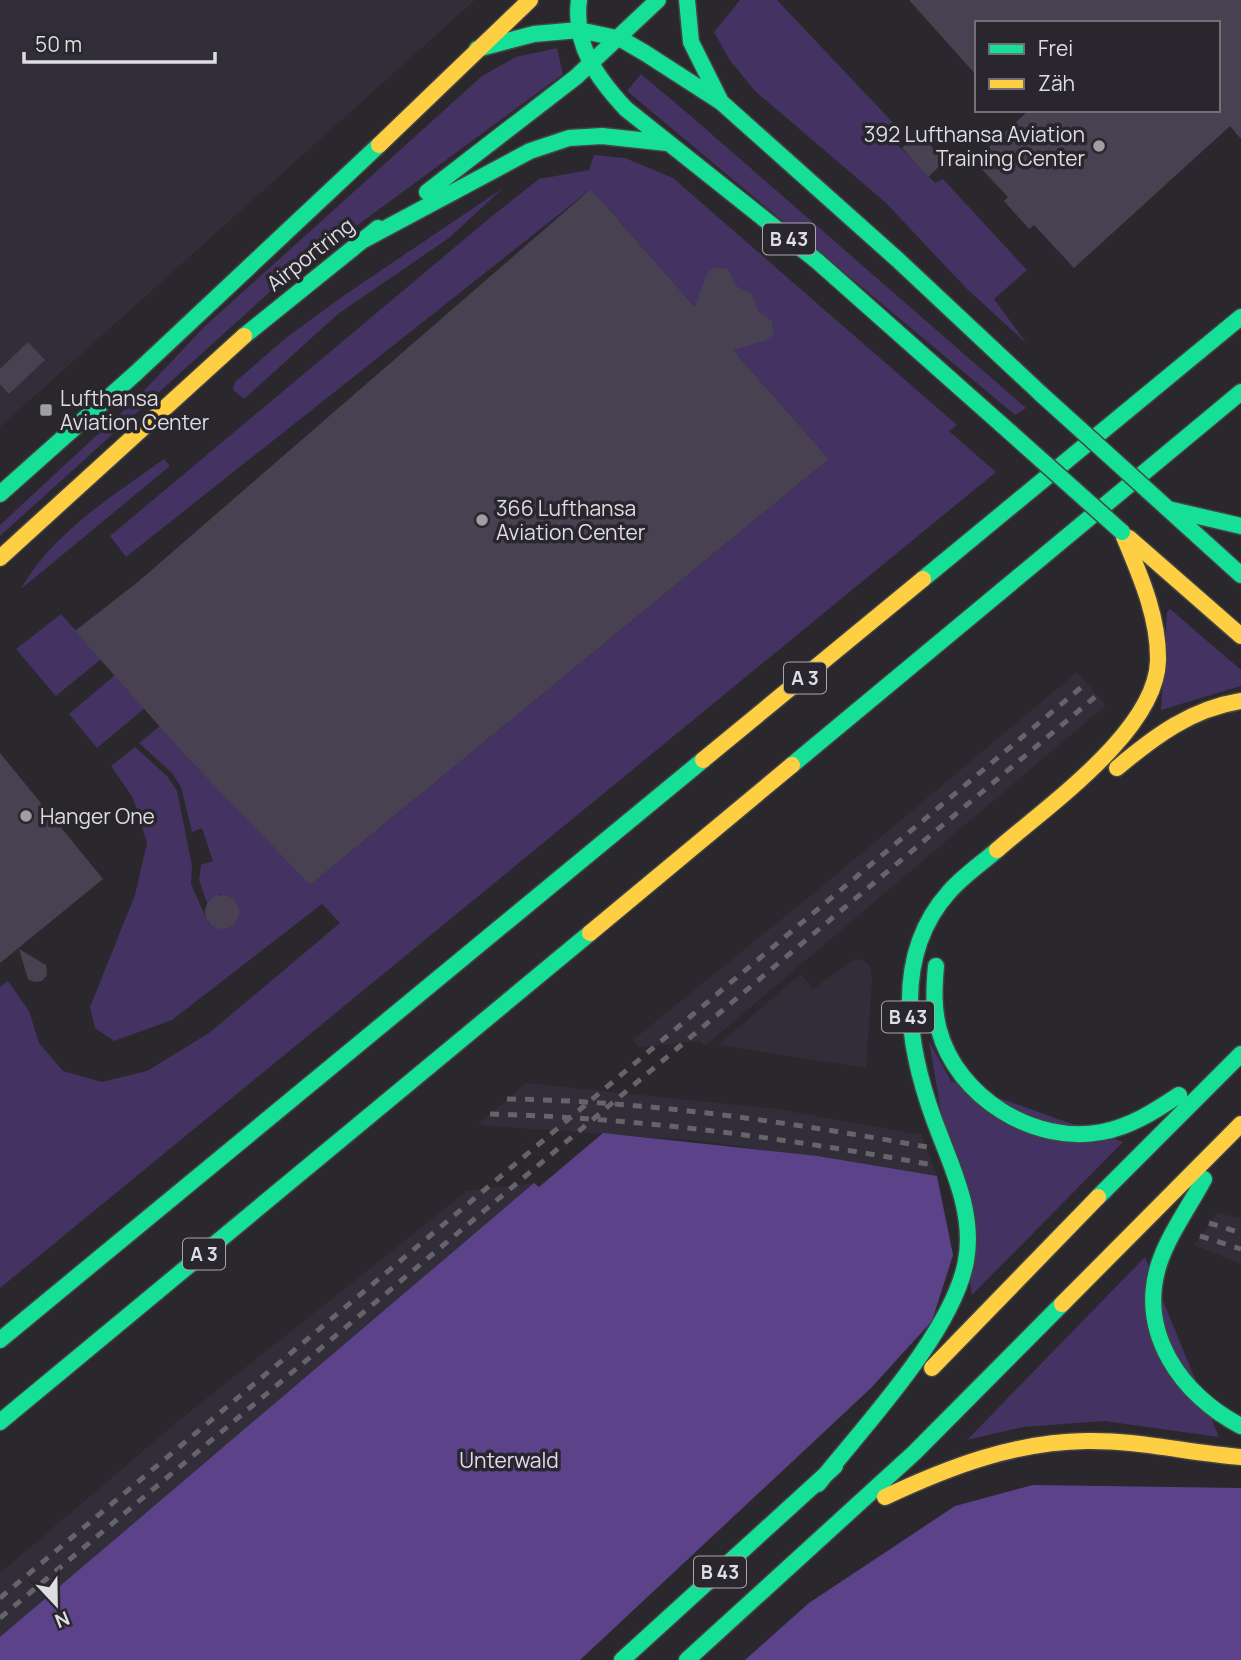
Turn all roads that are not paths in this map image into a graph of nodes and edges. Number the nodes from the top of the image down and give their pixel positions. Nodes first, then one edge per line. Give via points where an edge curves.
1 (530, 0) edge
2 (579, 0) edge
3 (658, 0) edge
4 (687, 0) edge
5 (579, 30) junction
6 (621, 39) junction
7 (477, 49) junction
8 (591, 66) junction
9 (721, 103) junction
10 (667, 143) junction
11 (358, 243) junction
12 (1241, 317) edge
13 (1241, 392) edge
14 (0, 495) edge
15 (1167, 508) junction
16 (1241, 526) edge
17 (1122, 532) junction
18 (0, 558) edge
19 (1241, 575) edge
20 (1241, 636) edge
21 (1241, 701) edge
22 (971, 895) dead end
23 (938, 954) dead end
24 (1241, 1053) edge
25 (1241, 1124) edge
26 (1223, 1143) junction
27 (0, 1340) edge
28 (0, 1422) edge
29 (1241, 1426) edge
30 (1241, 1457) edge
31 (818, 1484) junction
32 (851, 1513) junction
33 (622, 1660) edge
34 (688, 1660) edge

1 - 7 main road, Airportring
2 - 5 main road
3 - 6 main road, Airportring
4 - 9 main road via 691,42
5 - 6 main road, B 43
5 - 7 main road, B 43 via 534,34
5 - 8 main road
6 - 8 main road, Airportring
6 - 9 main road, B 43
7 - 14 main road, Airportring via 167,344
8 - 10 main road, B 43 via 609,92
8 - 11 main road, Airportring
9 - 15 main road, B 43, bridge
10 - 11 main road via 602,136 569,138 530,151
10 - 17 main road, B 43, bridge via 753,208
11 - 18 main road, Airportring via 270,312
12 - 27 main road, A 3
13 - 28 main road, A 3
15 - 16 main road, B 43
15 - 19 main road, B 43
17 - 20 main road, B 43
17 - 31 main road, B 43 via 1152,612 1158,663 1151,689 1138,718 1092,767 949,892 921,943 912,969 908,1022 922,1087 965,1208 966,1260 950,1310 934,1336
21 - 22 main road via 1197,711 1172,724
23 - 24 main road, B 43 via 932,1009 953,1066 985,1101 1038,1129 1090,1134 1134,1123
24 - 31 main road, B 43
25 - 26 main road, B 43
26 - 29 main road, B 43 via 1160,1264 1154,1309 1166,1356 1178,1375 1202,1403
26 - 32 main road, B 43
30 - 32 main road via 1118,1442 1047,1443 941,1469
31 - 33 main road, B 43
32 - 34 main road, B 43

